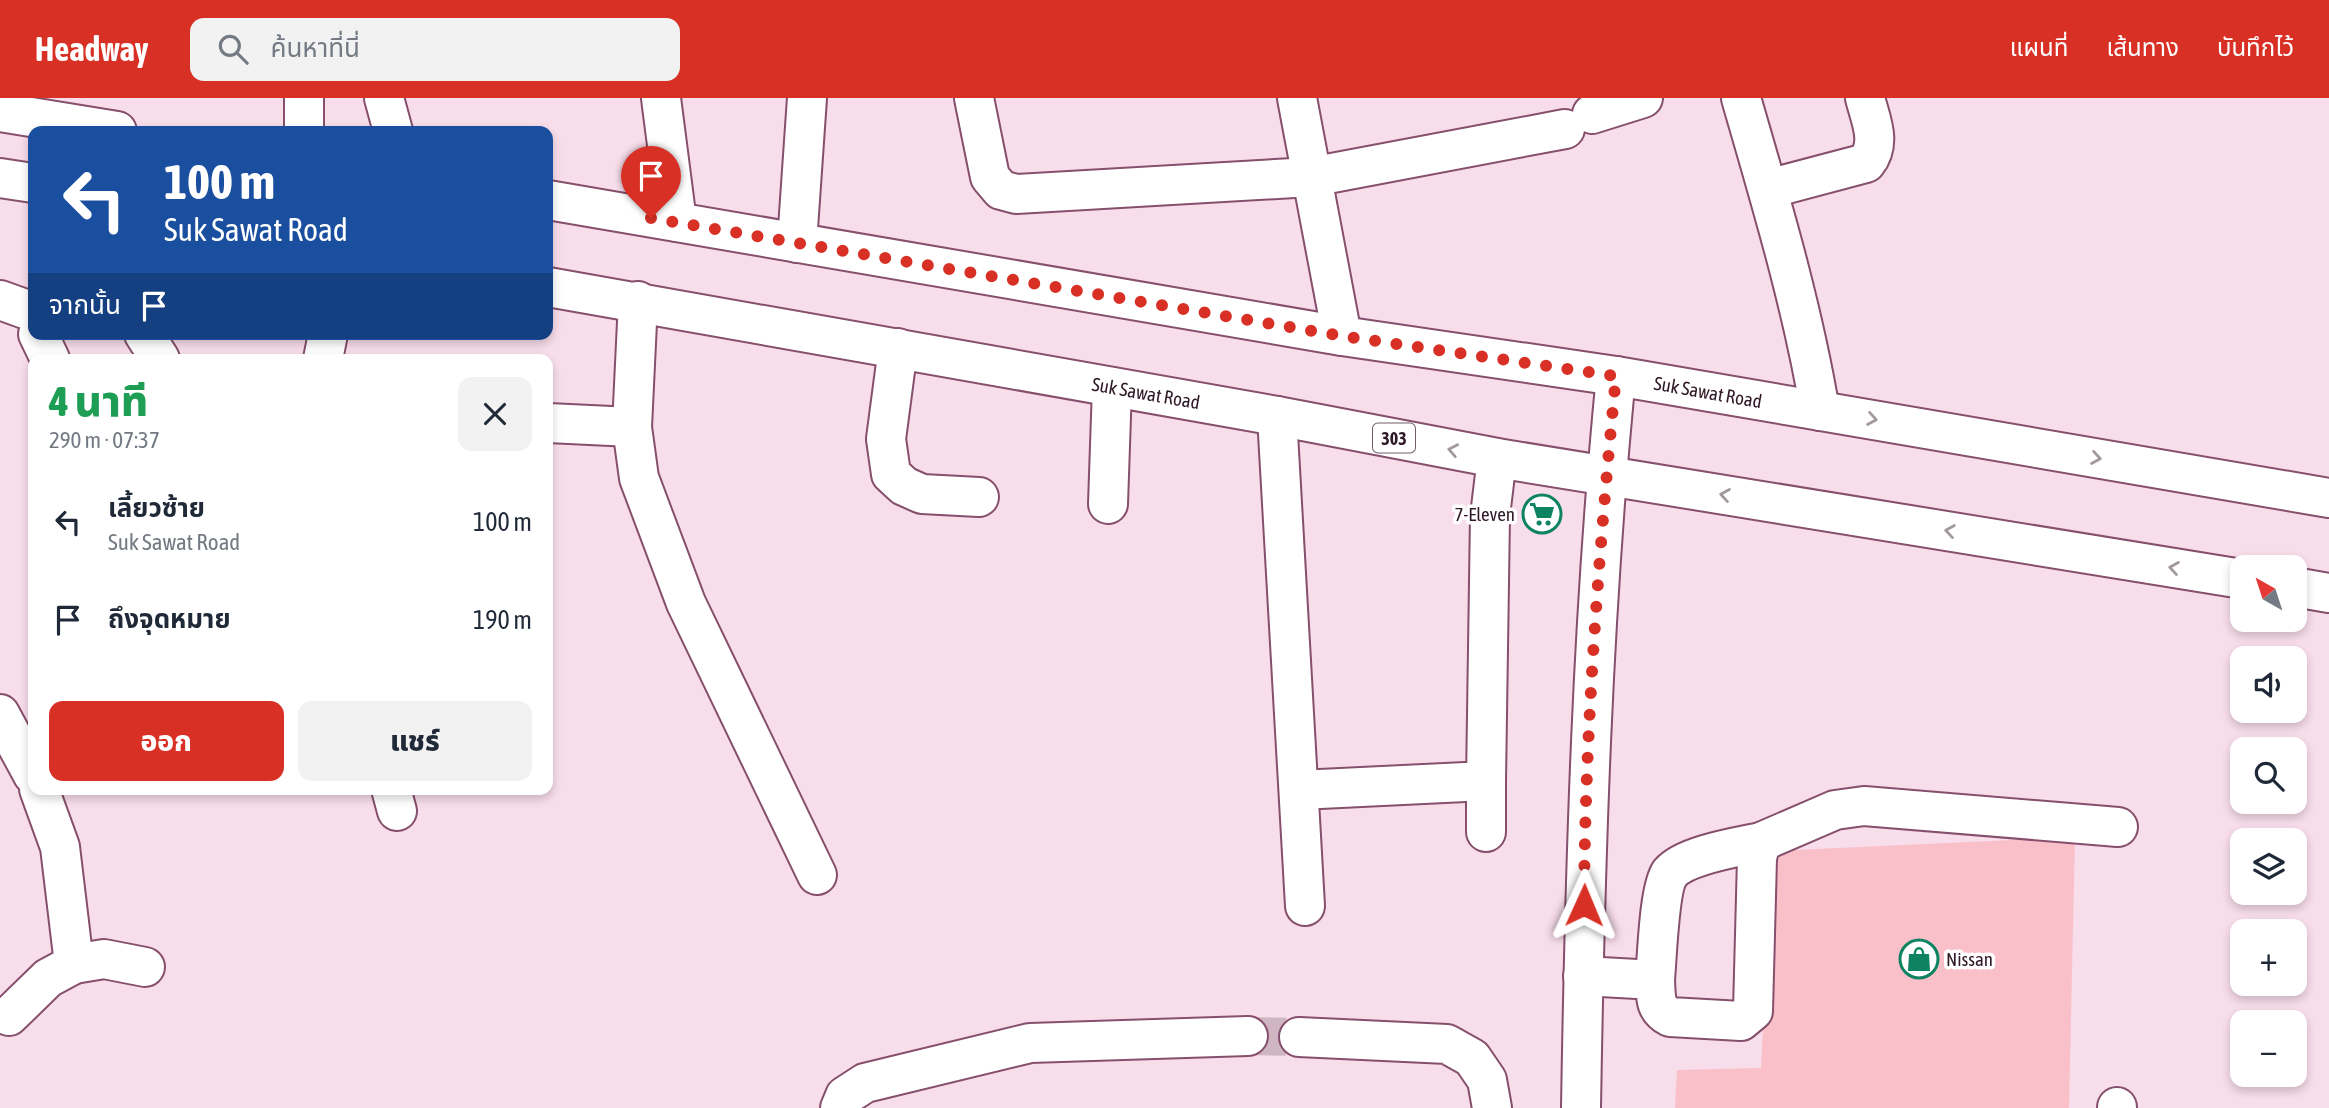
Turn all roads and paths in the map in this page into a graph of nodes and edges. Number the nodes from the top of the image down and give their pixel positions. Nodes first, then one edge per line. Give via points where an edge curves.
1 (303, 98) edge
2 (384, 98) edge
3 (661, 98) edge
4 (807, 98) edge
5 (974, 98) edge
6 (1297, 98) edge
7 (1643, 98) edge
8 (1741, 98) edge
9 (1865, 98) edge
10 (0, 112) edge
11 (86, 126) edge
12 (304, 126) edge
13 (392, 126) edge
14 (1311, 177) junction
15 (0, 178) edge
16 (28, 182) edge
17 (1768, 189) junction
18 (553, 201) edge
19 (677, 222) junction
20 (797, 243) junction
21 (553, 288) edge
22 (638, 301) junction
23 (1342, 336) junction
24 (898, 348) junction
25 (1616, 376) junction
26 (1112, 387) junction
27 (1820, 411) junction
28 (1277, 416) junction
29 (553, 423) edge
30 (632, 427) junction
31 (1497, 458) junction
32 (1606, 476) junction
33 (979, 497) dead end
34 (2329, 498) edge
35 (1108, 504) dead end
36 (2230, 577) edge
37 (2307, 589) edge
38 (2329, 593) edge
39 (0, 715) edge
40 (28, 766) edge
41 (1486, 781) junction
42 (1299, 790) junction
43 (41, 795) edge
44 (2118, 827) dead end
45 (1486, 832) dead end
46 (1761, 842) junction
47 (817, 875) dead end
48 (1305, 906) dead end
49 (74, 964) junction
50 (145, 967) dead end
51 (1583, 976) junction
52 (1655, 980) junction
53 (9, 1016) dead end
54 (1248, 1036) tunnel mouth
55 (1299, 1037) tunnel mouth
56 (840, 1108) edge
57 (1492, 1108) edge
58 (1581, 1108) edge

1 - 12 main road
2 - 13 main road
3 - 19 main road
4 - 20 main road
5 - 14 main road via 990,177 1001,190 1016,194
6 - 14 main road
7 - 14 main road via 1579,122
8 - 17 main road
9 - 17 main road via 1875,136 1875,152 1866,163
10 - 11 main road
14 - 23 main road
15 - 16 main road
17 - 27 main road via 1808,340
18 - 19 main road, Suk Sawat Road
19 - 20 main road, Suk Sawat Road
20 - 23 main road, Suk Sawat Road
21 - 22 main road, Suk Sawat Road / 303
22 - 24 main road, Suk Sawat Road / 303
22 - 30 main road
23 - 25 main road, Suk Sawat Road
24 - 26 main road, Suk Sawat Road / 303
24 - 33 main road via 886,439 891,474 922,494
25 - 27 main road, Suk Sawat Road
25 - 32 main road
26 - 28 main road, Suk Sawat Road / 303
26 - 35 main road
27 -> 34 main road, Suk Sawat Road
31 -> 28 main road, Suk Sawat Road / 303
28 - 42 main road
29 - 30 main road
30 - 47 main road via 639,478 686,603
31 - 32 main road, Suk Sawat Road / 303
31 - 41 main road via 1490,516
36 -> 32 main road, Suk Sawat Road / 303
32 - 51 main road via 1586,819
37 - 38 main road
39 - 40 main road
41 - 42 main road
41 - 45 main road
42 - 48 main road
43 - 49 main road via 60,847
44 - 46 main road via 1864,806 1835,810
46 - 52 main road via 1683,863 1670,874 1664,889
46 - 52 main road via 1753,1011 1741,1021 1670,1017 1656,1003
49 - 50 main road via 104,959
49 - 53 main road via 48,978
51 - 52 main road
51 - 58 main road
54 - 56 main road via 1030,1043 865,1083 845,1096
55 - 57 main road via 1447,1044 1472,1058 1487,1080

